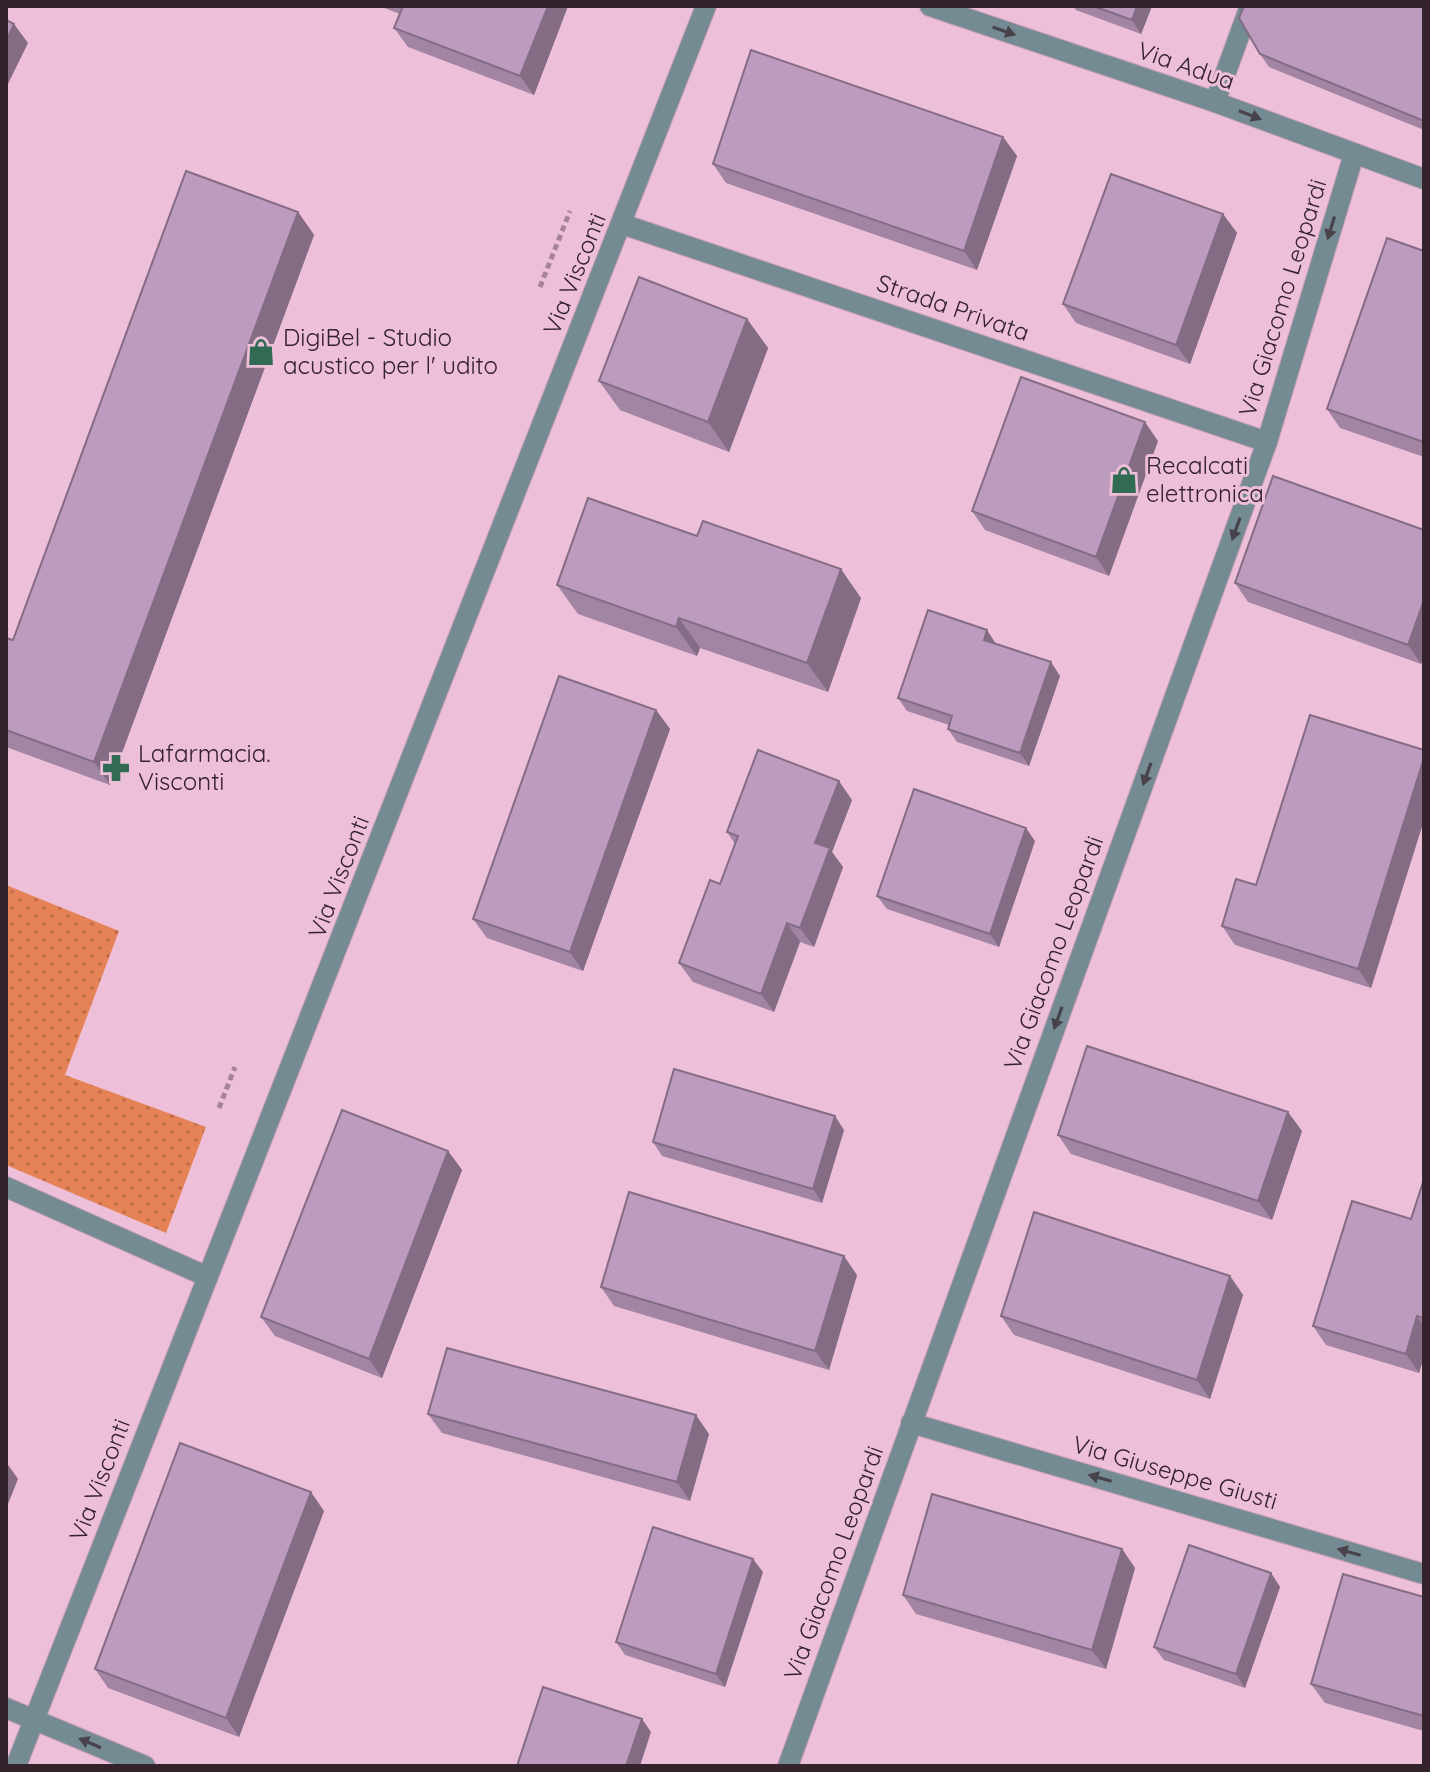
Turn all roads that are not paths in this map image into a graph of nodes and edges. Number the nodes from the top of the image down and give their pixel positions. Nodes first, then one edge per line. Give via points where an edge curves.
1 (706, 6) edge
2 (930, 6) edge
3 (1250, 6) edge
4 (1215, 102) junction
5 (1354, 154) junction
6 (1424, 179) edge
7 (622, 224) junction
8 (1267, 442) junction
9 (6, 1187) edge
10 (208, 1277) junction
11 (911, 1423) junction
12 (1424, 1574) edge
13 (6, 1708) edge
14 (34, 1720) junction
15 (16, 1766) edge
16 (145, 1766) edge
17 (788, 1766) edge

1 - 7 street, Via Visconti
2 -> 4 street, Via Adua
3 - 4 street
4 -> 5 street, Via Adua
5 - 6 street, Via Adua
5 -> 8 street, Via Giacomo Leopardi
7 - 8 street, Strada Privata
7 - 10 street, Via Visconti
8 -> 11 street, Via Giacomo Leopardi
9 - 10 street
10 - 14 street, Via Visconti
12 -> 11 street, Via Giuseppe Giusti
11 - 17 street, Via Giacomo Leopardi
13 - 14 street
14 - 15 street, Via Visconti
16 -> 14 street

